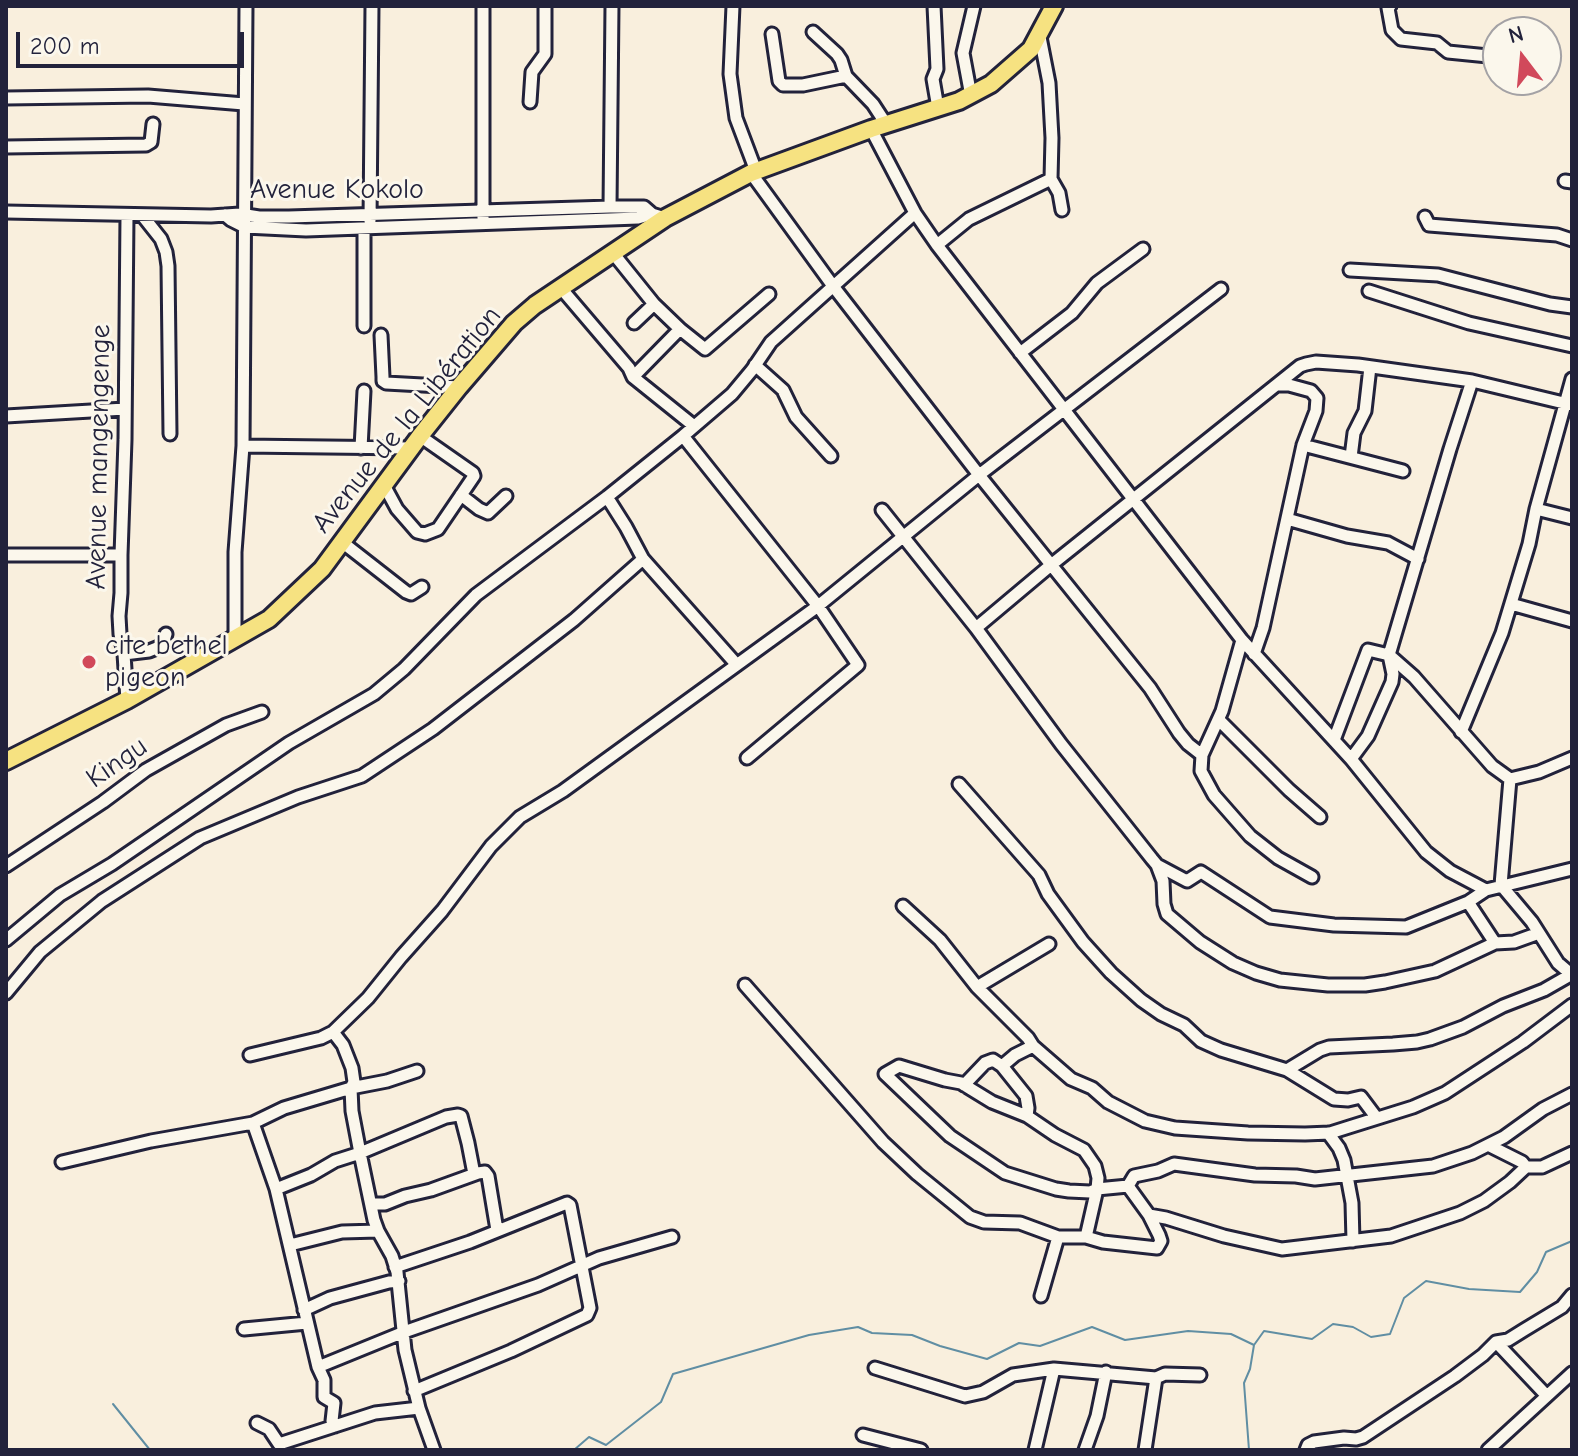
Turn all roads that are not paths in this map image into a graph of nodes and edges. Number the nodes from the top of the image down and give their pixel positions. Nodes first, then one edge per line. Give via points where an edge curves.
1 (246, 6) edge
2 (372, 6) edge
3 (483, 6) edge
4 (545, 6) edge
5 (612, 6) edge
6 (733, 6) edge
7 (934, 6) edge
8 (974, 6) edge
9 (1054, 6) edge
10 (1390, 6) edge
11 (813, 32) dead end
12 (1039, 32) junction
13 (772, 34) dead end
14 (1482, 55) edge
15 (846, 76) junction
16 (971, 96) junction
17 (6, 98) edge
18 (530, 102) dead end
19 (244, 104) junction
20 (938, 108) junction
21 (153, 124) dead end
22 (879, 127) junction
23 (6, 147) edge
24 (754, 172) junction
25 (1051, 179) junction
26 (610, 207) junction
27 (1062, 210) dead end
28 (6, 212) edge
29 (915, 213) junction
30 (127, 215) junction
31 (142, 215) junction
32 (658, 216) junction
33 (483, 217) junction
34 (1425, 217) dead end
35 (245, 221) junction
36 (368, 224) junction
37 (1572, 240) edge
38 (937, 245) junction
39 (1143, 249) dead end
40 (613, 253) junction
41 (1350, 270) dead end
42 (833, 286) junction
43 (560, 287) junction
44 (1221, 289) dead end
45 (1369, 291) dead end
46 (769, 294) dead end
47 (654, 304) junction
48 (1572, 307) edge
49 (634, 323) dead end
50 (364, 326) dead end
51 (680, 329) junction
52 (381, 335) dead end
53 (1572, 346) edge
54 (1020, 353) junction
55 (755, 365) junction
56 (1370, 367) junction
57 (633, 377) junction
58 (1572, 379) edge
59 (1472, 381) junction
60 (1277, 385) junction
61 (459, 387) junction
62 (364, 391) dead end
63 (1568, 405) edge
64 (125, 409) junction
65 (1065, 410) junction
66 (6, 416) edge
67 (694, 426) junction
68 (170, 434) dead end
69 (683, 436) junction
70 (415, 442) junction
71 (1303, 445) junction
72 (243, 446) junction
73 (361, 448) junction
74 (831, 456) dead end
75 (1351, 457) junction
76 (1403, 471) dead end
77 (979, 475) junction
78 (384, 485) junction
79 (461, 495) junction
80 (506, 496) dead end
81 (607, 497) junction
82 (1133, 500) junction
83 (1536, 509) junction
84 (882, 510) dead end
85 (1572, 518) edge
86 (1287, 519) junction
87 (905, 537) junction
88 (342, 542) junction
89 (6, 555) edge
90 (121, 555) junction
91 (643, 559) junction
92 (1418, 559) junction
93 (1051, 565) junction
94 (422, 587) dead end
95 (1511, 604) junction
96 (818, 606) junction
97 (1572, 621) edge
98 (976, 628) junction
99 (166, 634) dead end
100 (235, 640) junction
101 (1242, 640) junction
102 (124, 654) junction
103 (1254, 654) junction
104 (1389, 655) junction
105 (737, 665) junction
106 (127, 700) junction
107 (262, 712) dead end
108 (1219, 720) junction
109 (1461, 732) junction
110 (1334, 740) junction
111 (1202, 755) junction
112 (747, 758) dead end
113 (1572, 758) edge
114 (1351, 759) junction
115 (6, 761) edge
116 (1510, 779) junction
117 (959, 784) dead end
118 (1320, 817) dead end
119 (1157, 865) junction
120 (6, 866) edge
121 (1572, 869) edge
122 (1312, 877) dead end
123 (1501, 885) junction
124 (1486, 890) junction
125 (1468, 902) junction
126 (903, 906) dead end
127 (1539, 933) junction
128 (6, 940) edge
129 (1495, 943) junction
130 (1049, 944) dead end
131 (1572, 975) edge
132 (745, 985) dead end
133 (977, 987) junction
134 (6, 993) edge
135 (1572, 1005) edge
136 (333, 1032) junction
137 (1033, 1046) junction
138 (250, 1055) dead end
139 (1005, 1070) junction
140 (1287, 1070) junction
141 (417, 1071) dead end
142 (964, 1085) junction
143 (351, 1088) junction
144 (1572, 1094) edge
145 (1027, 1116) junction
146 (1376, 1117) junction
147 (253, 1123) junction
148 (1328, 1133) junction
149 (1488, 1145) junction
150 (360, 1153) junction
151 (1572, 1153) edge
152 (62, 1162) dead end
153 (1526, 1167) junction
154 (474, 1174) junction
155 (1347, 1176) junction
156 (1128, 1186) junction
157 (276, 1189) junction
158 (1097, 1189) junction
159 (371, 1204) junction
160 (1149, 1215) junction
161 (497, 1230) junction
162 (378, 1231) junction
163 (672, 1237) dead end
164 (1058, 1237) junction
165 (1086, 1237) junction
166 (1353, 1241) junction
167 (290, 1245) junction
168 (583, 1264) junction
169 (395, 1267) junction
170 (399, 1281) junction
171 (1572, 1295) edge
172 (1041, 1296) dead end
173 (304, 1310) junction
174 (307, 1323) junction
175 (244, 1329) dead end
176 (404, 1332) junction
177 (1496, 1342) junction
178 (318, 1367) junction
179 (875, 1368) dead end
180 (1054, 1369) junction
181 (1106, 1372) junction
182 (1572, 1373) edge
183 (1200, 1375) dead end
184 (1156, 1378) junction
185 (414, 1391) junction
186 (1546, 1395) junction
187 (419, 1408) junction
188 (257, 1423) dead end
189 (335, 1426) junction
190 (863, 1435) dead end
191 (434, 1450) edge
192 (921, 1450) edge
193 (1035, 1450) edge
194 (1085, 1450) edge
195 (1145, 1450) edge
196 (1306, 1450) edge
197 (1488, 1450) edge

1 - 19 street
2 - 36 street
3 - 33 street
4 - 18 street via 545,54 532,72
5 - 26 street
6 - 24 street via 730,74 736,118
7 - 20 street
8 - 16 street via 963,53
9 - 12 highway, Avenue de la Libération
10 - 14 street via 1392,30 1401,39
11 - 15 street via 837,54
12 - 16 highway, Avenue de la Libération via 1031,49 1009,70
12 - 25 street via 1049,83
13 - 15 street via 783,85
15 - 22 street via 873,104
16 - 20 highway, Avenue de la Libération
17 - 19 street via 148,96
19 - 35 street
20 - 22 highway, Avenue de la Libération
21 - 23 street via 151,142 135,147
22 - 24 highway, Avenue de la Libération
22 - 29 street
24 - 32 highway, Avenue de la Libération
24 - 42 street
25 - 27 street
25 - 38 street via 969,219
26 - 32 street via 644,207
26 - 33 street
28 - 30 street, Avenue Kokolo
29 - 38 street
29 - 42 street
30 - 31 street, Avenue Kokolo
30 - 64 street, Avenue mangengenge
31 - 35 street, Avenue Kokolo via 225,215
31 - 68 street via 161,239 168,266
32 - 33 street
32 - 40 highway, Avenue de la Libération
33 - 36 street, Avenue Kokolo
34 - 37 street via 1429,225
35 - 36 street, Avenue Kokolo via 306,230
35 - 72 street
36 - 50 street
38 - 54 street
39 - 54 street
40 - 43 highway, Avenue de la Libération
40 - 47 street
41 - 48 street via 1438,275
42 - 55 street via 771,342
42 - 77 street
43 - 57 street
43 - 61 highway, Avenue de la Libération via 514,323
44 - 65 street
45 - 53 street via 1469,323
46 - 51 street via 705,349
47 - 49 street
47 - 51 street
51 - 57 street
52 - 61 street via 386,383
54 - 65 street
55 - 67 street via 732,394
55 - 74 street via 783,390 796,417
56 - 59 street
56 - 60 street via 1311,362
56 - 75 street via 1365,411 1354,433
57 - 67 street
58 - 63 street
59 - 63 street
59 - 92 street
60 - 71 street via 1311,391 1317,398
60 - 82 street
61 - 70 highway, Avenue de la Libération
62 - 73 street
63 - 83 street
64 - 66 street
64 - 90 street, Avenue mangengenge
65 - 77 street
65 - 82 street
67 - 69 street
69 - 81 street
69 - 96 street
70 - 73 street
70 - 78 highway, Avenue de la Libération
70 - 79 street via 473,473
71 - 75 street
71 - 86 street
72 - 73 street
72 - 100 street
75 - 76 street
77 - 87 street
77 - 93 street
78 - 79 street via 404,518 425,534 438,529
78 - 88 highway, Avenue de la Libération
79 - 80 street via 485,513
81 - 91 street
81 - 128 street via 476,595 374,694 289,743 60,895
82 - 93 street
82 - 101 street
83 - 85 street
83 - 95 street
84 - 87 street
86 - 92 street via 1388,543
86 - 103 street
87 - 96 street
87 - 98 street
88 - 94 street via 406,592
88 - 100 highway, Avenue de la Libération via 288,603
89 - 90 street
90 - 102 street, Avenue mangengenge
91 - 105 street
91 - 134 street via 433,729 362,776 200,838 102,901 40,952
92 - 104 street
93 - 98 street
93 - 111 street via 1150,688 1179,733
95 - 97 street
95 - 109 street
96 - 105 street
96 - 112 street via 858,665
98 - 119 street
99 - 102 street via 159,647
100 - 106 highway, Avenue de la Libération
101 - 103 street
101 - 108 street
102 - 106 street, Avenue mangengenge
103 - 110 street
104 - 109 street
104 - 110 street via 1368,650
104 - 114 street via 1392,682 1368,736
105 - 136 street via 520,817 368,998
106 - 115 highway, Avenue de la Libération
107 - 120 street, Kingu via 226,725 146,770
108 - 111 street
108 - 118 street
109 - 116 street
110 - 114 street
111 - 122 street via 1206,784 1250,836
113 - 116 street
114 - 124 street via 1426,852
116 - 123 street
117 - 140 street via 1039,875 1083,942 1141,1000 1201,1041
119 - 125 street via 1187,881 1201,872 1270,917 1306,922 1406,927
119 - 129 street via 1167,914 1233,963 1280,980 1328,985 1385,982 1435,971
121 - 123 street
123 - 124 street
123 - 127 street
124 - 125 street
125 - 129 street
126 - 133 street via 940,940
127 - 129 street
127 - 131 street
130 - 133 street
131 - 140 street via 1430,1039 1329,1047
132 - 164 street via 883,1142 952,1203 984,1222 1020,1223
133 - 137 street
135 - 146 street via 1445,1093
136 - 138 street
136 - 143 street via 349,1057
137 - 139 street
137 - 148 street via 1071,1079 1145,1121 1248,1133
139 - 142 street via 993,1060
139 - 145 street via 1026,1096
140 - 146 street via 1334,1099 1361,1097
141 - 143 street
142 - 145 street
142 - 158 street via 899,1066 885,1074 950,1136 1005,1173 1069,1191
143 - 147 street
143 - 150 street
144 - 149 street
145 - 158 street via 1084,1150 1095,1166
146 - 148 street
147 - 152 street
147 - 157 street
148 - 155 street via 1342,1153
149 - 153 street
149 - 155 street via 1433,1166
150 - 154 street via 458,1115
150 - 157 street
150 - 159 street
151 - 153 street via 1542,1167
153 - 166 street via 1460,1213 1391,1236
154 - 159 street
154 - 161 street via 488,1176
155 - 156 street via 1255,1175 1174,1164 1134,1176
155 - 166 street
156 - 158 street
156 - 160 street
157 - 167 street
158 - 165 street
159 - 162 street
160 - 165 street via 1161,1241 1157,1248
160 - 166 street via 1282,1249
161 - 168 street via 567,1203
161 - 169 street
162 - 167 street via 342,1232
162 - 169 street
163 - 168 street
164 - 165 street
164 - 172 street
167 - 173 street
168 - 176 street
168 - 185 street via 587,1315
169 - 170 street
170 - 173 street
170 - 176 street
171 - 177 street via 1562,1307
173 - 174 street
174 - 175 street
174 - 178 street
176 - 178 street
176 - 185 street
177 - 186 street
177 - 196 street via 1363,1437 1314,1442
178 - 189 street via 324,1397 334,1403
179 - 180 street via 965,1396 1013,1375
180 - 181 street
180 - 193 street
181 - 184 street
181 - 194 street
182 - 186 street
183 - 184 street
184 - 195 street
185 - 187 street
186 - 197 street
187 - 189 street via 375,1413
187 - 191 street
188 - 189 street via 279,1444
190 - 192 street

